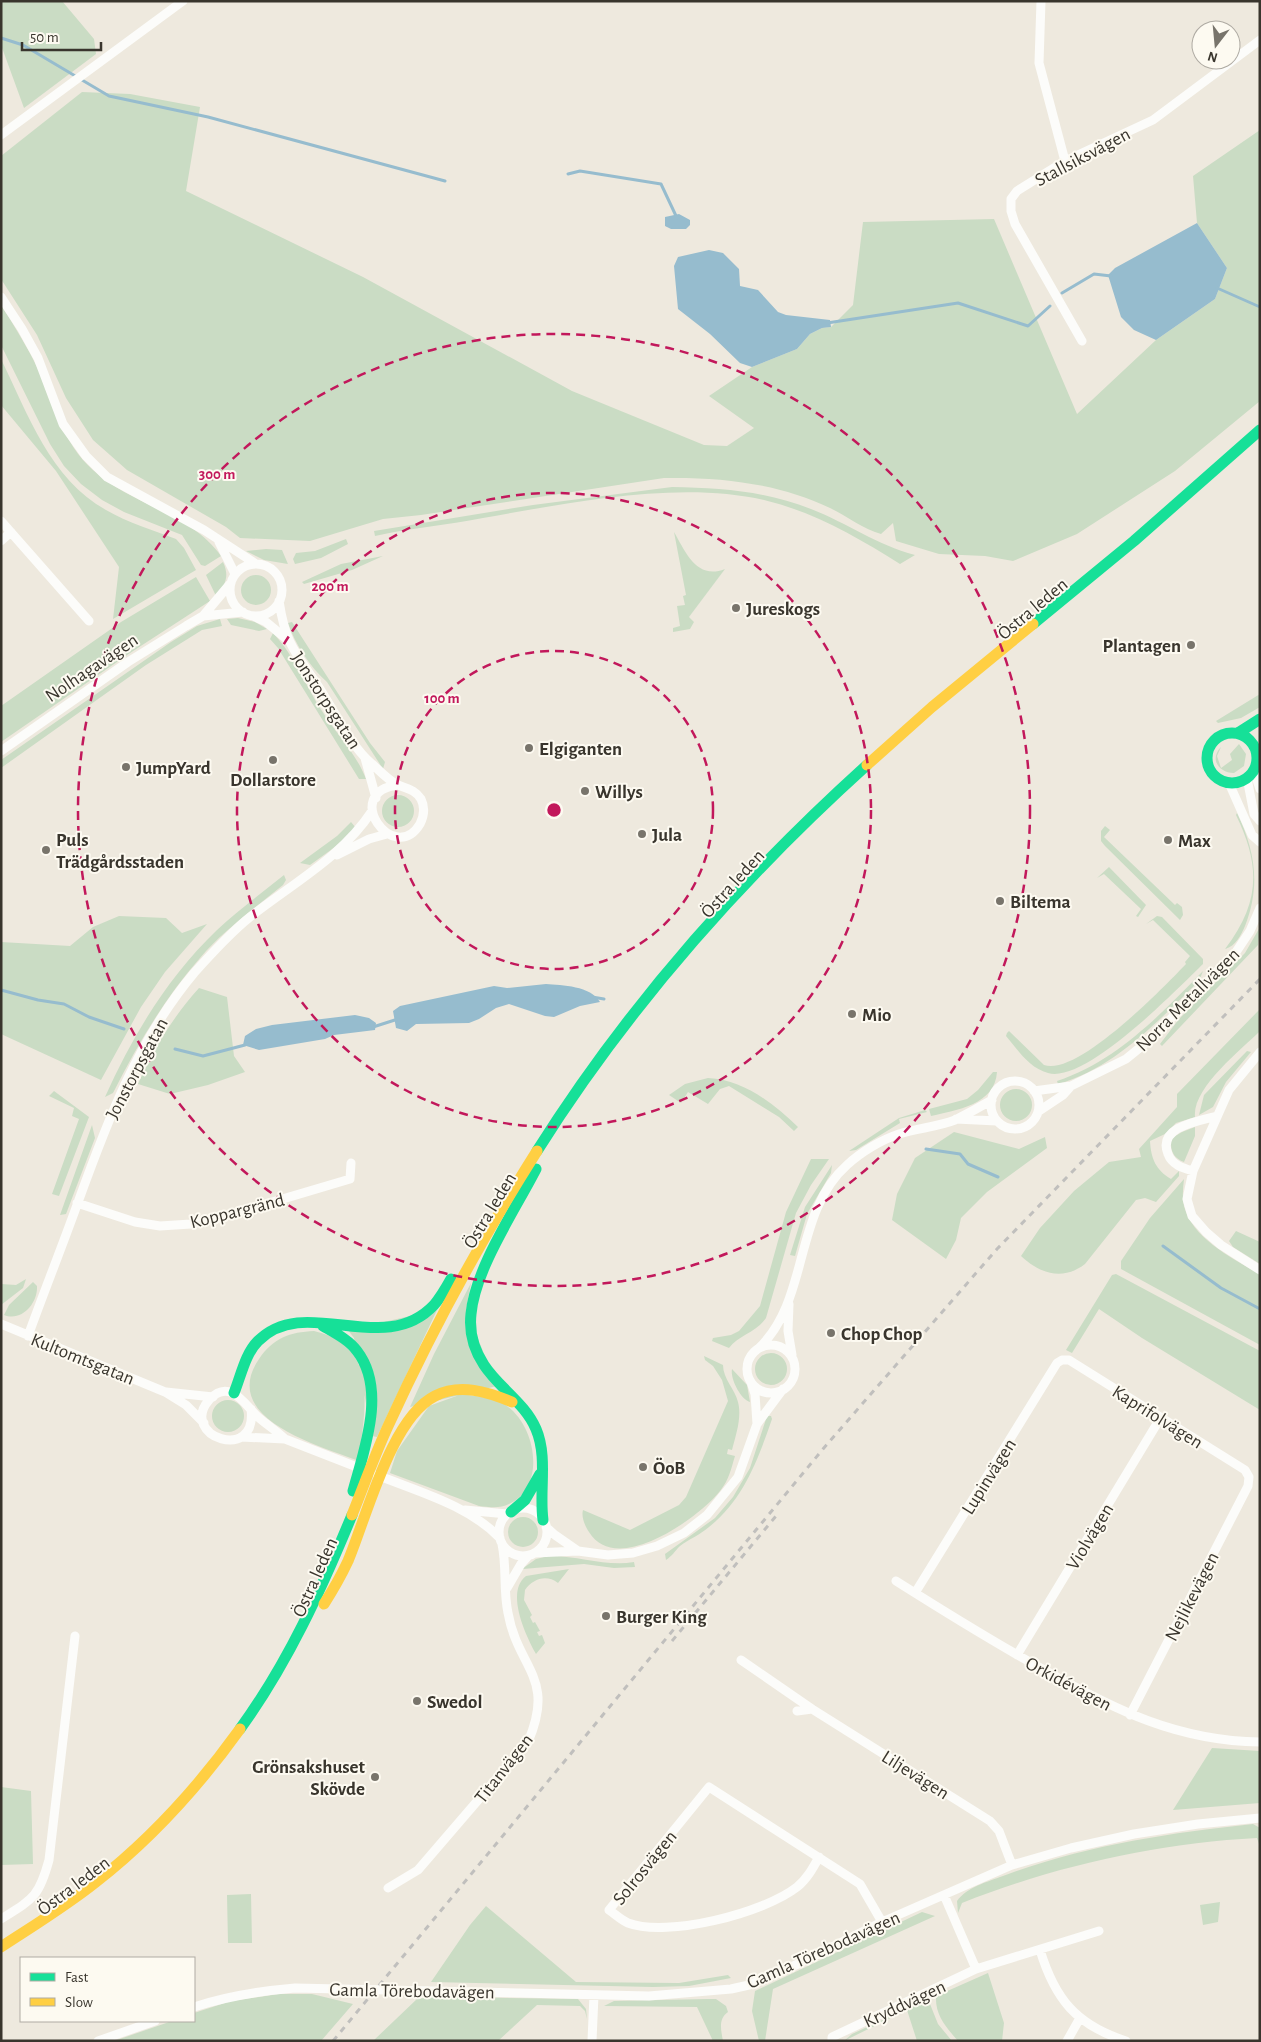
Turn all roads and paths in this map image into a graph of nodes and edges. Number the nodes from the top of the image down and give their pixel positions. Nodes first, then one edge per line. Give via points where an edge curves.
1 (183, 1) edge
2 (1041, 1) edge
3 (1260, 40) edge
4 (1, 135) edge
5 (1065, 161) junction
6 (1, 297) edge
7 (1082, 341) dead end
8 (1260, 430) edge
9 (1, 521) edge
10 (11, 532) junction
11 (1, 541) edge
12 (219, 542) junction
13 (1118, 554) junction
14 (256, 564) junction
15 (233, 578) junction
16 (279, 601) junction
17 (247, 614) junction
18 (203, 616) junction
19 (89, 620) dead end
20 (289, 641) junction
21 (1260, 719) edge
22 (1238, 733) junction
23 (1, 751) edge
24 (365, 758) junction
25 (1255, 767) edge
26 (1229, 783) junction
27 (398, 785) junction
28 (1260, 789) edge
29 (376, 798) junction
30 (372, 811) junction
31 (1260, 821) edge
32 (387, 834) junction
33 (1260, 842) edge
34 (330, 859) junction
35 (1260, 908) edge
36 (1260, 1052) edge
37 (1071, 1086) junction
38 (1034, 1091) junction
39 (992, 1100) junction
40 (1039, 1111) junction
41 (1216, 1116) junction
42 (956, 1119) junction
43 (997, 1121) junction
44 (547, 1148) junction
45 (351, 1163) dead end
46 (1193, 1171) junction
47 (77, 1203) junction
48 (502, 1205) junction
49 (1260, 1270) edge
50 (789, 1301) junction
51 (316, 1322) junction
52 (1, 1324) edge
53 (28, 1336) junction
54 (759, 1348) junction
55 (792, 1357) junction
56 (1062, 1360) joint
57 (750, 1381) junction
58 (783, 1389) junction
59 (165, 1392) junction
60 (234, 1393) junction
61 (213, 1396) junction
62 (519, 1405) junction
63 (250, 1409) junction
64 (1161, 1417) junction
65 (204, 1423) junction
66 (757, 1424) junction
67 (241, 1437) junction
68 (285, 1439) junction
69 (541, 1472) junction
70 (1249, 1477) joint
71 (464, 1510) junction
72 (509, 1513) junction
73 (544, 1523) junction
74 (501, 1541) junction
75 (578, 1550) junction
76 (532, 1554) junction
77 (896, 1581) dead end
78 (507, 1588) junction
79 (915, 1593) junction
80 (315, 1612) junction
81 (75, 1636) dead end
82 (1017, 1655) junction
83 (741, 1660) dead end
84 (812, 1710) junction
85 (797, 1711) dead end
86 (1130, 1714) junction
87 (1260, 1742) edge
88 (1260, 1818) edge
89 (819, 1857) junction
90 (1012, 1865) junction
91 (388, 1888) dead end
92 (944, 1895) junction
93 (1, 1919) edge
94 (882, 1922) junction
95 (1100, 1931) dead end
96 (1, 1947) edge
97 (1040, 1950) junction
98 (1, 1957) edge
99 (976, 1969) junction
100 (594, 1995) junction
101 (195, 2007) edge
102 (1080, 2018) junction
103 (152, 2022) edge
104 (832, 2039) edge
105 (98, 2041) edge
106 (592, 2041) edge
107 (1067, 2041) edge
108 (1126, 2041) edge

1 - 4 street
2 - 5 street via 1039,63
3 - 5 street, Stallsiksvägen via 1153,120
5 - 7 street, Stallsiksvägen via 1017,192 1011,199 1011,211 1015,224
6 - 12 street via 38,358 63,424 86,456 107,477 204,530
8 - 13 main road, Östra leden
9 - 10 street
10 - 11 street
10 - 19 street
12 - 14 street
12 - 15 street
13 - 44 main road, Östra leden via 1092,581 880,758 775,862 643,1014
13 - 48 main road, Östra leden via 907,729 772,859 702,934 638,1010 583,1083
14 - 15 street via 242,568
14 - 16 street via 270,568 280,579 282,594
15 - 17 street via 232,599
15 - 18 street, Nolhagavägen
16 - 17 street via 269,612
16 - 20 street, Jonstorpsgatan
17 - 18 street, Nolhagavägen
17 - 20 street, Jonstorpsgatan via 266,622
18 - 23 street, Nolhagavägen via 128,662
20 - 24 street, Jonstorpsgatan
21 - 22 main road
22 - 25 main road via 1251,740 1255,747
22 - 26 main road via 1219,736 1211,743 1207,755 1208,768
24 - 27 street, Jonstorpsgatan
24 - 29 street, Jonstorpsgatan
25 - 26 main road
25 - 28 street
25 - 31 street via 1254,814
26 - 33 street via 1252,835
27 - 29 street via 385,788
27 - 32 street, Jonstorpsgatan via 419,796 424,810 422,819 412,833
29 - 30 street, Jonstorpsgatan
30 - 32 street via 376,824
30 - 34 street, Jonstorpsgatan via 361,828
32 - 34 street, Jonstorpsgatan via 369,839
34 - 47 street, Jonstorpsgatan via 249,918 214,952 172,1002 152,1030 115,1105
35 - 37 street, Norra Metallvägen via 1236,952 1153,1037 1126,1059
36 - 41 street via 1229,1090
37 - 38 street, Norra Metallvägen
37 - 40 street, Norra Metallvägen
38 - 39 street, Norra Metallvägen via 1023,1083 1010,1082 998,1089
38 - 40 street
39 - 42 street, Norra Metallvägen
39 - 43 street via 993,1115
40 - 43 street, Norra Metallvägen via 1025,1128 1010,1129
41 - 46 street
41 - 46 street via 1169,1134 1166,1142 1170,1159
42 - 43 street, Norra Metallvägen
42 - 50 street, Norra Metallvägen via 898,1134 846,1165 824,1193 809,1226
44 - 62 main road via 482,1274 472,1302 472,1341 483,1364
44 - 80 main road, Östra leden via 471,1274 392,1436
45 - 47 street, Koppargränd via 350,1179 191,1224 160,1226 135,1222
46 - 49 street via 1187,1199 1192,1216 1221,1245
47 - 53 street, Jonstorpsgatan
48 - 51 main road via 433,1306 415,1319 393,1328 373,1330
48 - 80 main road, Östra leden via 465,1270 386,1431
50 - 54 street, Norra Metallvägen via 772,1336
50 - 55 street, Norra Metallvägen via 788,1331
51 - 60 main road via 284,1326 258,1341 247,1357
51 - 80 main road via 344,1338 361,1355 369,1375 370,1406 352,1497 324,1570
52 - 53 street, Kultomtsgatan
53 - 59 street, Kultomtsgatan
54 - 55 street via 774,1345
54 - 57 street via 748,1362
55 - 58 street via 795,1373 790,1384
56 - 64 street, Kaprifolvägen via 1069,1360
56 - 79 street, Lupinvägen via 1057,1363
57 - 58 street via 769,1392
57 - 66 street
58 - 66 street
59 - 61 street, Kultomtsgatan
59 - 65 street, Kultomtsgatan
60 - 61 street
60 - 63 street
61 - 65 street via 205,1408
62 - 69 main road via 536,1429
62 - 80 main road via 492,1392 457,1389 426,1401 412,1415 340,1578
63 - 67 street via 250,1425
63 - 68 street
64 - 70 street, Kaprifolvägen via 1245,1470
64 - 82 street, Violvägen
65 - 67 street via 207,1430 219,1439
66 - 75 street via 738,1477 707,1515 684,1533 633,1553 608,1556
67 - 68 street
68 - 71 street
69 - 72 main road via 525,1500
69 - 73 main road
70 - 86 street, Nejlikevägen via 1248,1486
71 - 72 street
71 - 74 street via 490,1528
72 - 73 street via 521,1508 529,1509
72 - 74 street via 500,1525
73 - 75 street via 555,1535
73 - 76 street via 545,1541
74 - 76 street via 514,1554
74 - 78 street, Titanvägen
75 - 76 street
76 - 78 street via 521,1564
77 - 79 street, Orkidévägen
78 - 91 street, Titanvägen via 507,1611 513,1634 537,1682 536,1724 528,1742 418,1870
79 - 82 street, Orkidévägen
80 - 96 main road, Östra leden via 246,1723 199,1782 147,1838 62,1908
80 - 98 main road, Östra leden via 277,1690 206,1787 153,1843 112,1880 67,1915
81 - 93 street via 47,1868 38,1893
82 - 86 street, Orkidévägen via 1093,1698
83 - 84 street, Liljevägen
84 - 85 street
84 - 90 street, Liljevägen via 990,1820 999,1831
86 - 87 street, Orkidévägen via 1184,1732
88 - 90 street, Gamla Törebodavägen via 1134,1834
89 - 89 street, Solrosvägen via 709,1787 609,1910 628,1923 655,1927 720,1920 748,1911 796,1888 808,1877
89 - 94 street, Solrosvägen via 860,1884
90 - 92 street, Gamla Törebodavägen
92 - 94 street, Gamla Törebodavägen
92 - 99 street
94 - 100 street, Gamla Törebodavägen via 749,1985 702,1993
95 - 97 street, Kryddvägen
97 - 99 street, Kryddvägen
97 - 102 street via 1056,1992
99 - 104 street, Kryddvägen
100 - 101 street, Gamla Törebodavägen via 340,1988 260,1991
100 - 106 street
102 - 107 street
102 - 108 street
103 - 105 street

